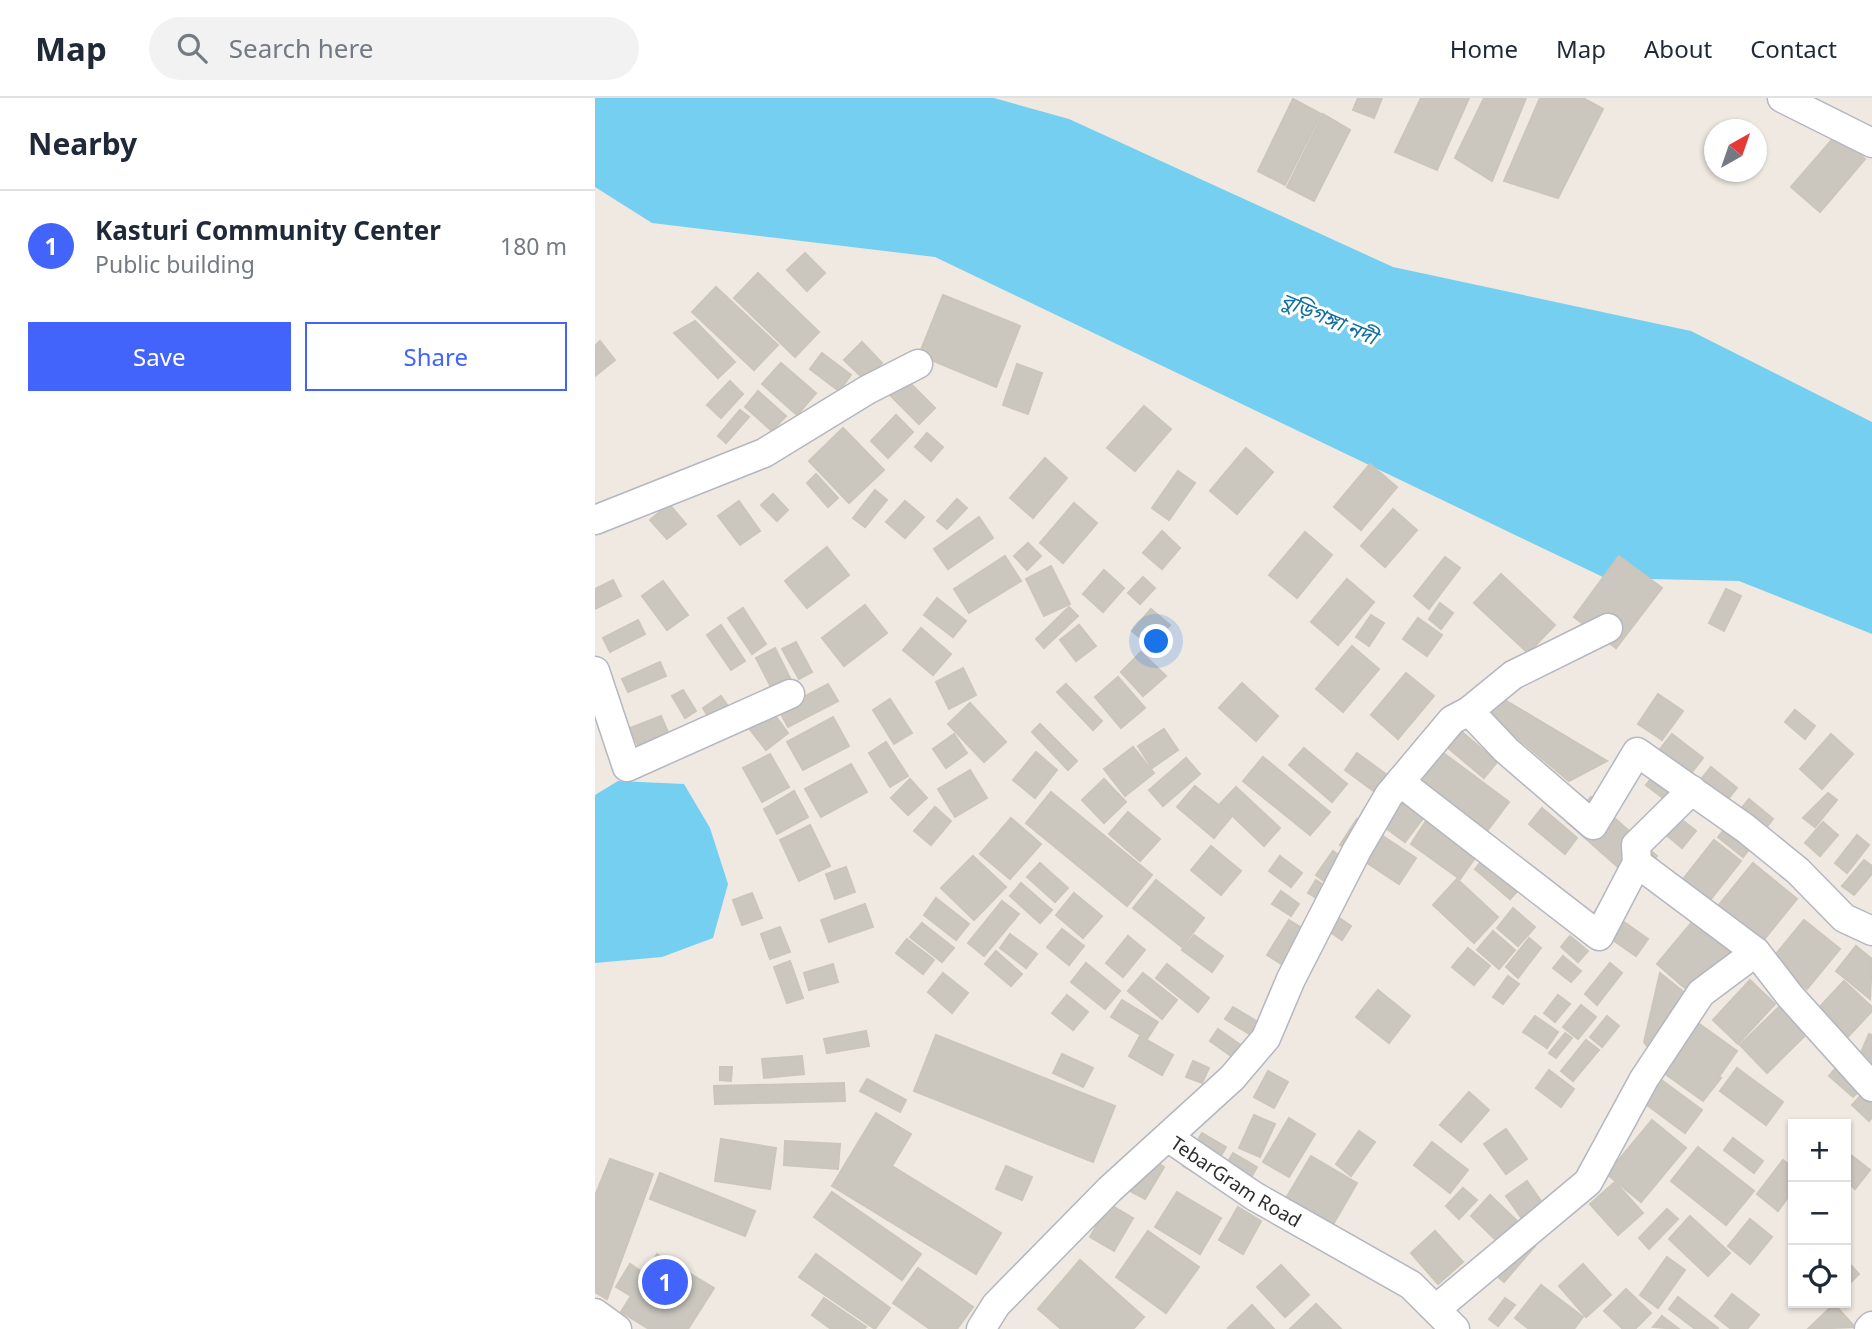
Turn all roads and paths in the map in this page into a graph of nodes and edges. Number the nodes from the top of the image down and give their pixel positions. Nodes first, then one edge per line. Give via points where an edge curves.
1 (1782, 98) edge
2 (1872, 143) edge
3 (918, 364) dead end
4 (595, 520) edge
5 (1608, 628) dead end
6 (595, 671) edge
7 (790, 694) dead end
8 (1469, 711) junction
9 (1400, 782) junction
10 (1692, 790) junction
11 (1637, 863) junction
12 (1872, 931) edge
13 (1756, 952) junction
14 (1872, 1087) edge
15 (1169, 1138) junction
16 (1436, 1309) junction
17 (595, 1313) edge
18 (617, 1329) edge
19 (981, 1329) edge
20 (1455, 1329) edge

1 - 2 street
3 - 4 street via 764,453
5 - 8 street via 1513,675
6 - 7 street via 627,767
8 - 9 street via 1452,720
8 - 10 street via 1506,750 1593,825 1637,752
9 - 11 street via 1599,936
9 - 15 street via 1312,935 1266,1038
10 - 11 street via 1636,845
10 - 12 street via 1798,871 1844,918
11 - 13 street
13 - 14 street
13 - 16 street via 1701,993 1644,1079 1588,1182
15 - 16 street, TebarGram Road via 1254,1196 1411,1284
15 - 19 street, TebarGram Road via 1110,1189 1005,1296
16 - 20 street, TebarGram Road
17 - 18 street

